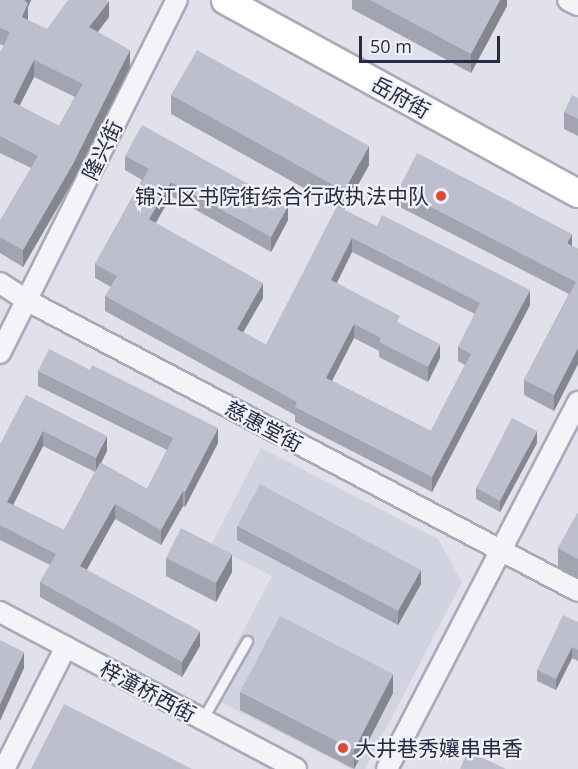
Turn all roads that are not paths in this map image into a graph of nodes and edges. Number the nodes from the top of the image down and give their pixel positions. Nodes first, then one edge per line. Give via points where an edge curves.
1 (177, 0) edge
2 (225, 0) edge
3 (568, 0) edge
4 (578, 5) edge
5 (578, 193) edge
6 (0, 283) edge
7 (28, 301) junction
8 (0, 353) edge
9 (578, 402) edge
10 (499, 551) junction
11 (578, 591) edge
12 (0, 612) edge
13 (248, 641) dead end
14 (66, 647) junction
15 (202, 720) junction
16 (4, 769) edge
17 (296, 769) edge
18 (387, 769) edge

1 - 7 street, 隆兴街
2 - 5 street, 岳府街
3 - 4 street
6 - 7 street, 慈惠堂街
7 - 8 street, 隆兴街
7 - 10 street, 慈惠堂街
9 - 10 street
10 - 11 street, 慈惠堂街
10 - 18 street
12 - 14 street, 梓潼桥西街
13 - 15 lane
14 - 15 street, 梓潼桥西街
14 - 16 street
15 - 17 street, 梓潼桥西街

